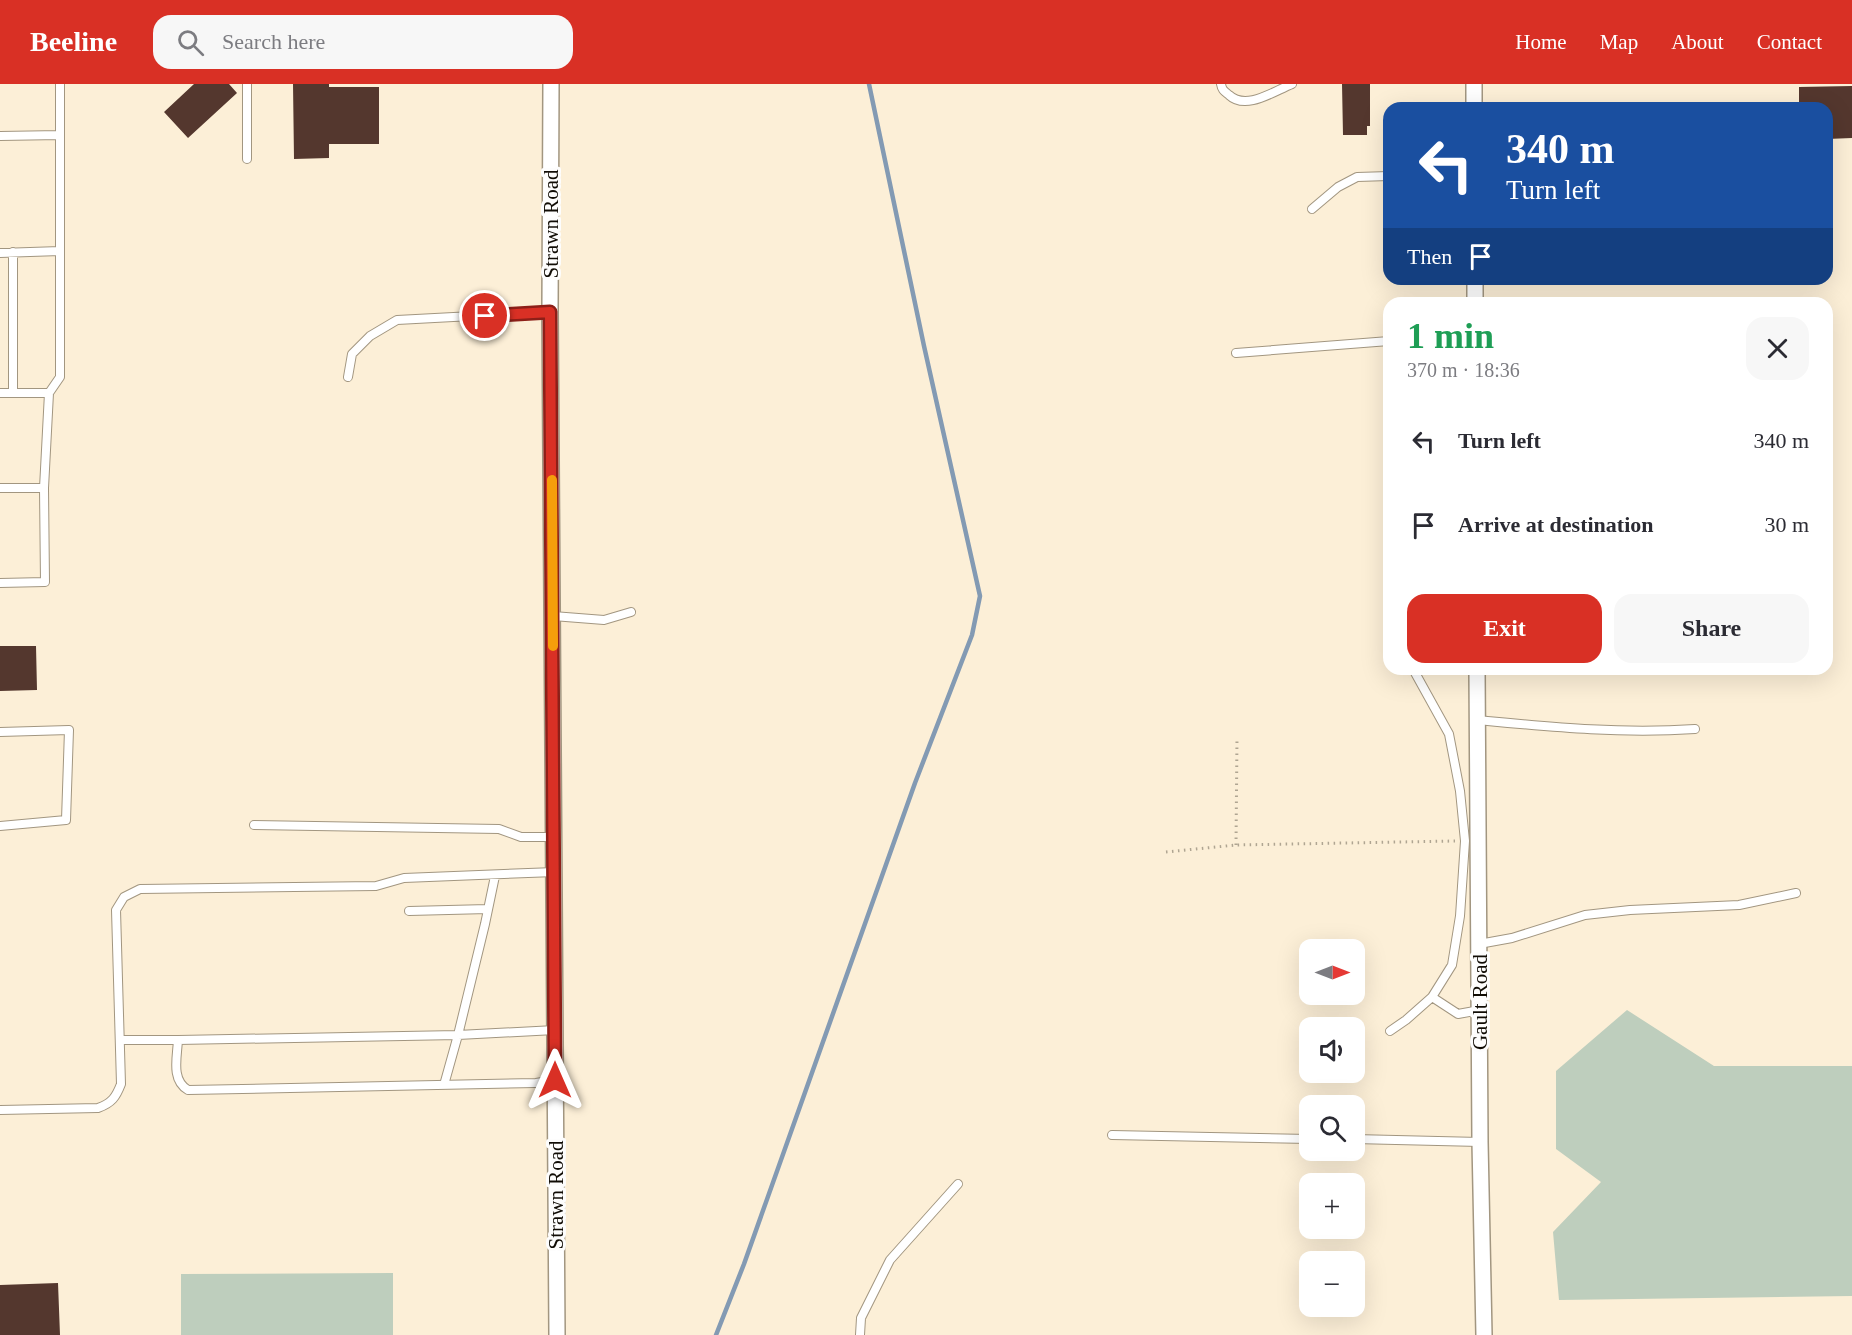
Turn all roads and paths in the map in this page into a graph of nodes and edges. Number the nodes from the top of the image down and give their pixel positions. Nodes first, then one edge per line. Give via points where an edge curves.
1 (60, 84) edge
2 (247, 84) edge
3 (551, 84) edge
4 (1221, 84) edge
5 (1292, 84) edge
6 (1473, 84) edge
7 (1474, 102) edge
8 (60, 135) junction
9 (0, 136) edge
10 (247, 159) dead end
11 (1383, 176) edge
12 (1312, 209) dead end
13 (60, 251) junction
14 (0, 252) edge
15 (13, 252) junction
16 (550, 312) junction
17 (1383, 341) edge
18 (1236, 353) dead end
19 (348, 377) dead end
20 (0, 393) edge
21 (13, 393) junction
22 (49, 393) junction
23 (0, 488) edge
24 (44, 488) junction
25 (0, 583) edge
26 (631, 612) dead end
27 (553, 616) junction
28 (1416, 675) edge
29 (1478, 675) edge
30 (1478, 720) junction
31 (1695, 729) dead end
32 (0, 732) edge
33 (1237, 737) dead end
34 (254, 825) dead end
35 (0, 826) edge
36 (554, 837) junction
37 (1465, 841) junction
38 (1236, 845) junction
39 (1166, 852) dead end
40 (555, 872) junction
41 (495, 876) junction
42 (1796, 893) dead end
43 (489, 909) junction
44 (409, 911) dead end
45 (1479, 944) junction
46 (1432, 997) junction
47 (1480, 1010) junction
48 (555, 1030) junction
49 (1390, 1031) dead end
50 (458, 1035) junction
51 (120, 1040) junction
52 (178, 1040) junction
53 (555, 1080) junction
54 (444, 1085) junction
55 (0, 1110) edge
56 (1112, 1135) dead end
57 (1299, 1138) edge
58 (1365, 1139) edge
59 (1480, 1142) junction
60 (958, 1184) dead end
61 (557, 1335) edge
62 (860, 1335) edge
63 (1484, 1335) edge

1 - 8 lane
2 - 10 lane
3 - 16 street, Strawn Road
4 - 5 lane via 1233,100 1247,102
6 - 7 street
8 - 9 lane
8 - 13 lane
11 - 12 lane via 1357,177
13 - 15 lane
13 - 22 lane via 60,377
14 - 15 lane
15 - 21 lane
16 - 19 lane via 397,320 370,336 352,354
16 - 27 street, Strawn Road
17 - 18 lane
20 - 21 lane
21 - 22 lane
22 - 24 lane
23 - 24 lane
24 - 25 lane via 45,582
26 - 27 lane via 604,620
27 - 36 street, Strawn Road
28 - 37 lane via 1449,734
29 - 30 street, Gault Road
30 - 31 lane via 1589,730
30 - 45 street, Gault Road
32 - 35 lane via 69,730 66,819
33 - 38 path
34 - 36 lane via 499,829 521,837
36 - 40 street, Strawn Road
37 - 38 path
37 - 46 lane via 1452,965
38 - 39 path
40 - 41 lane
40 - 48 street, Strawn Road
41 - 43 lane
41 - 51 lane via 404,878 376,886 140,889 124,897 116,910
42 - 45 lane via 1739,904 1585,915
43 - 44 lane
43 - 50 lane
45 - 47 street, Gault Road
46 - 47 lane via 1458,1014
46 - 49 lane
47 - 59 street, Gault Road
48 - 50 lane
48 - 53 street, Strawn Road
50 - 52 lane
50 - 54 lane
51 - 52 lane
51 - 55 lane via 121,1084 110,1104 79,1110
52 - 54 lane via 176,1071 188,1090
53 - 54 lane
53 - 61 street, Strawn Road
56 - 57 lane
58 - 59 lane
59 - 63 street, Gault Road
60 - 62 lane via 890,1260 861,1318

